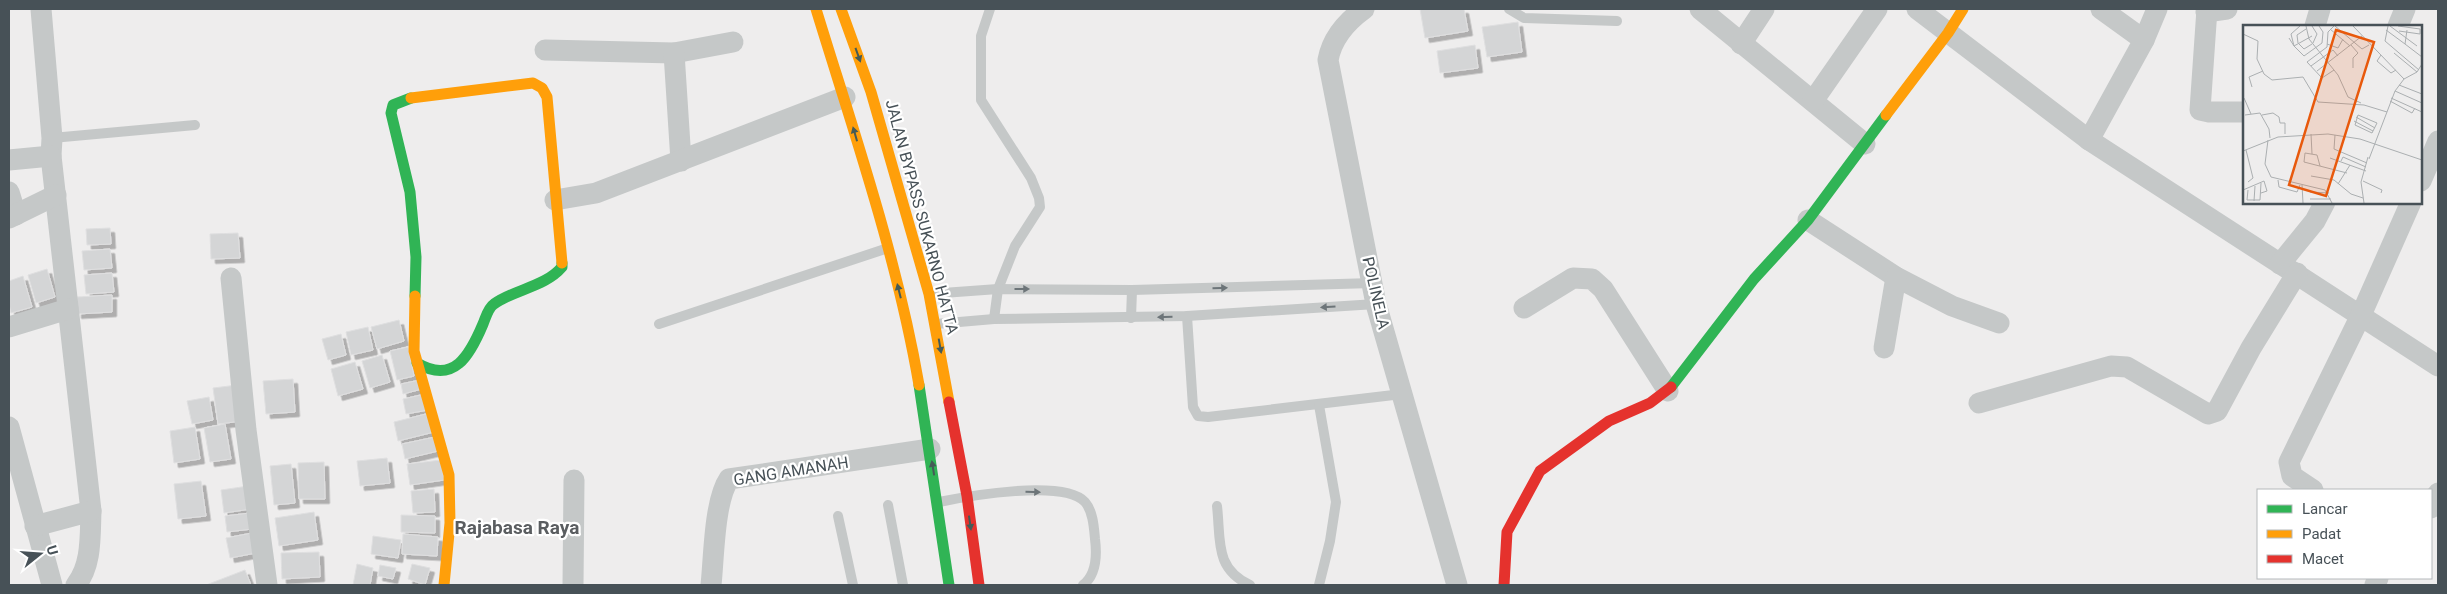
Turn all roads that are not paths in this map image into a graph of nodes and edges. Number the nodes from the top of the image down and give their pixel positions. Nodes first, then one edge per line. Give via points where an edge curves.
1 (41, 9) edge
2 (816, 9) edge
3 (842, 9) edge
4 (990, 9) edge
5 (1364, 9) edge
6 (1509, 9) edge
7 (1700, 9) edge
8 (1764, 9) edge
9 (1877, 9) edge
10 (1917, 9) edge
11 (1963, 9) edge
12 (2101, 9) edge
13 (2157, 9) edge
14 (2227, 9) edge
15 (2320, 9) edge
16 (2405, 9) edge
17 (2207, 11) edge
18 (1617, 21) dead end
19 (2315, 25) edge
20 (2398, 25) edge
21 (1948, 33) junction
22 (2144, 40) junction
23 (733, 42) dead end
24 (1741, 44) junction
25 (546, 50) dead end
26 (674, 53) junction
27 (845, 97) junction
28 (1812, 101) junction
29 (2243, 112) edge
30 (195, 125) dead end
31 (2089, 140) junction
32 (2438, 141) edge
33 (1865, 144) junction
34 (52, 147) junction
35 (9, 160) edge
36 (681, 162) junction
37 (2422, 179) edge
38 (9, 192) edge
39 (56, 195) junction
40 (555, 200) junction
41 (2324, 204) edge
42 (2410, 204) edge
43 (12, 216) edge
44 (1808, 220) junction
45 (888, 248) junction
46 (2288, 268) junction
47 (1896, 276) junction
48 (231, 278) dead end
49 (998, 289) junction
50 (1132, 290) junction
51 (929, 294) junction
52 (1375, 294) junction
53 (1524, 308) dead end
54 (68, 309) junction
55 (1187, 316) junction
56 (2361, 316) junction
57 (1131, 318) junction
58 (994, 319) junction
59 (1999, 323) dead end
60 (659, 324) dead end
61 (936, 324) junction
62 (9, 327) edge
63 (1884, 348) dead end
64 (417, 363) junction
65 (2438, 366) edge
66 (1668, 391) junction
67 (1402, 394) junction
68 (1979, 402) dead end
69 (1319, 405) junction
70 (9, 427) edge
71 (930, 449) junction
72 (574, 480) dead end
73 (2312, 489) edge
74 (2438, 493) edge
75 (967, 496) junction
76 (938, 502) junction
77 (888, 505) dead end
78 (1217, 506) dead end
79 (2432, 506) edge
80 (91, 511) junction
81 (838, 516) dead end
82 (35, 526) junction
83 (52, 585) edge
84 (76, 585) edge
85 (266, 585) edge
86 (444, 585) edge
87 (573, 585) edge
88 (710, 585) edge
89 (853, 585) edge
90 (903, 585) edge
91 (949, 585) edge
92 (979, 585) edge
93 (1083, 585) edge
94 (1250, 585) edge
95 (1319, 585) edge
96 (1456, 585) edge
97 (1504, 585) edge

1 - 34 street
2 - 27 main road
3 -> 51 main road, JALAN BYPASS SUKARNO HATTA via 871,92
4 - 49 lane via 981,36 981,100 1031,178 1040,207 1015,246
5 - 52 street, POLINELA via 1334,38 1328,60
6 - 18 lane via 1524,18
7 - 24 street
8 - 24 street
9 - 28 street
10 - 21 street
11 - 21 main road
12 - 22 street
13 - 22 street
14 - 17 street
15 - 19 street
16 - 20 street
17 - 29 street via 2200,110
21 - 31 street
21 - 33 main road
22 - 31 street
23 - 26 street
24 - 28 street
25 - 26 street
26 - 36 street
27 - 36 street
45 -> 27 main road
28 - 33 street
30 - 34 lane
31 - 46 street
32 - 37 street
33 - 44 main road
34 - 35 street
34 - 39 street
36 - 40 street via 596,193
38 - 43 street
39 - 43 street
39 - 54 street
40 - 64 main road via 562,267 559,273 491,306 482,327 451,371 440,374 428,372
40 - 64 main road via 547,97 539,85 533,83 415,97 393,105 391,113 410,192 416,257 414,337
41 - 46 street
42 - 56 street
44 - 47 street
44 - 66 main road via 1754,279
45 - 60 lane
71 -> 45 main road via 910,333
46 - 56 street
46 - 68 street via 2251,348 2218,411 2213,414 2127,367 2111,366
47 - 59 street via 1952,306
47 - 63 street
48 - 85 street
49 -> 50 lane
49 - 51 lane
49 - 58 lane
50 -> 52 lane
50 - 57 lane
51 - 61 main road, JALAN BYPASS SUKARNO HATTA
52 -> 55 lane
52 - 67 street, POLINELA
53 - 66 street via 1573,278 1592,279 1603,288
54 - 62 street
54 - 80 street
55 -> 57 lane
55 - 69 lane via 1193,407 1198,416
56 - 65 street
56 - 73 street via 2289,462 2292,476
57 - 58 lane
58 - 61 lane
61 -> 75 main road, JALAN BYPASS SUKARNO HATTA
64 - 86 main road via 448,475 450,523
66 - 97 main road via 1650,403 1608,421 1540,471 1507,532
67 - 69 lane
67 - 96 street, POLINELA
69 - 95 lane via 1336,502
70 - 82 street
76 -> 71 main road
71 - 88 street, GANG AMANAH via 729,479 720,502
72 - 87 street
74 - 79 street
75 - 76 lane
75 -> 92 main road, JALAN BYPASS SUKARNO HATTA
75 -> 93 lane via 1002,491 1069,493 1082,499 1087,504 1096,546 1095,566
76 - 91 main road
77 - 90 lane
78 - 94 lane via 1222,557 1229,572
80 - 82 street
80 - 84 street via 89,550 83,576
81 - 89 lane
82 - 83 street

